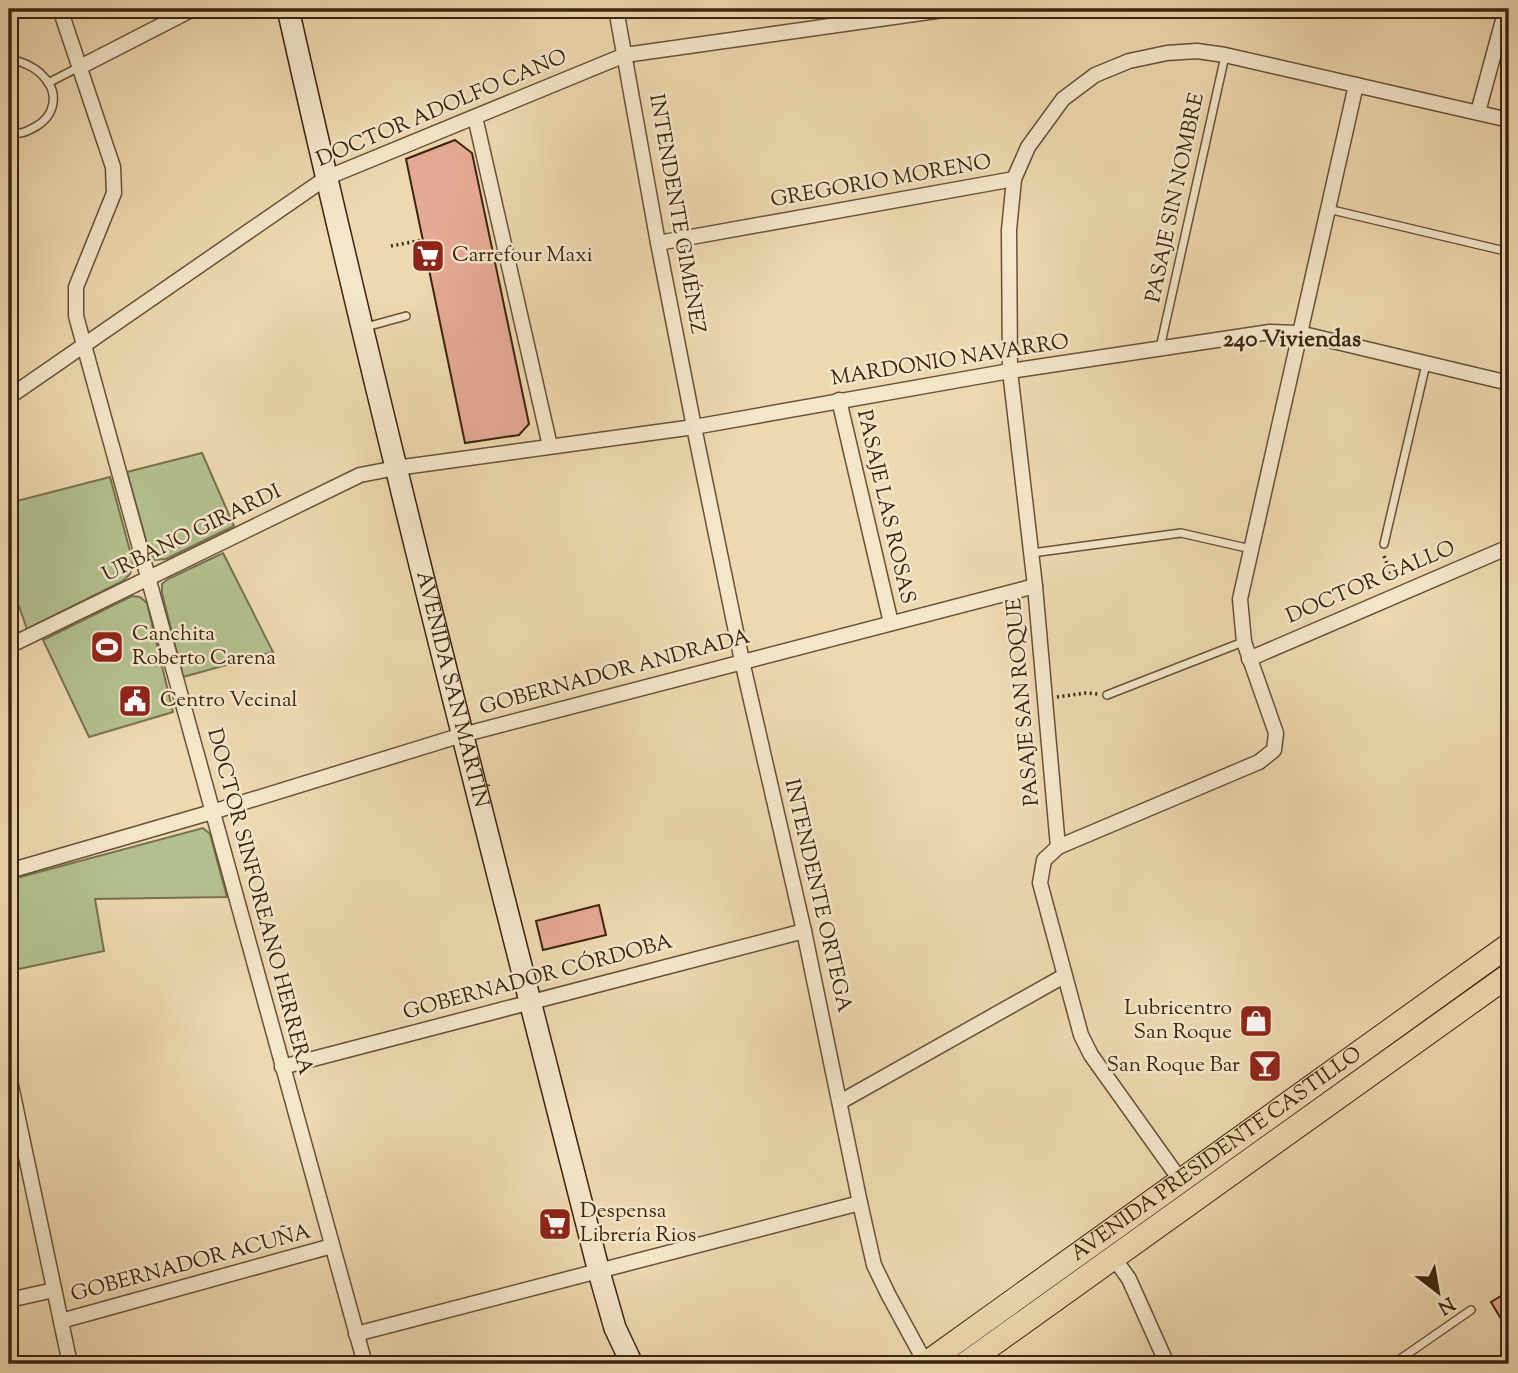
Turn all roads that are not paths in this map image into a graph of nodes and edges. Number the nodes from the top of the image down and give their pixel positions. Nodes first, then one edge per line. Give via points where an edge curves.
1 (60, 9) edge
2 (193, 9) edge
3 (288, 9) edge
4 (616, 9) edge
5 (950, 9) edge
6 (1506, 9) edge
7 (625, 55) junction
8 (1225, 55) junction
9 (9, 58) edge
10 (80, 67) junction
11 (48, 83) junction
12 (1356, 85) junction
13 (1478, 113) junction
14 (475, 117) junction
15 (1509, 120) edge
16 (9, 134) edge
17 (326, 177) junction
18 (1014, 179) junction
19 (1328, 209) junction
20 (659, 243) junction
21 (1505, 251) dead end
22 (406, 316) dead end
23 (362, 328) junction
24 (1300, 333) junction
25 (84, 346) junction
26 (1160, 348) junction
27 (1426, 363) junction
28 (1010, 371) junction
29 (1509, 383) edge
30 (9, 397) edge
31 (839, 400) junction
32 (694, 427) junction
33 (550, 446) junction
34 (396, 468) junction
35 (1384, 544) road end
36 (1509, 547) edge
37 (1251, 549) junction
38 (1031, 554) junction
39 (148, 579) junction
40 (1034, 586) junction
41 (891, 623) junction
42 (1244, 642) junction
43 (9, 646) edge
44 (1249, 659) junction
45 (742, 661) junction
46 (1107, 695) road end
47 (462, 735) junction
48 (212, 812) junction
49 (1058, 846) junction
50 (9, 872) edge
51 (804, 931) junction
52 (1509, 945) edge
53 (1509, 975) edge
54 (1064, 976) junction
55 (530, 1002) junction
56 (282, 1067) junction
57 (9, 1076) edge
58 (840, 1102) junction
59 (1181, 1181) junction
60 (860, 1203) junction
61 (332, 1246) junction
62 (1114, 1258) junction
63 (599, 1272) junction
64 (54, 1290) junction
65 (9, 1300) edge
66 (1471, 1310) dead end
67 (61, 1321) junction
68 (356, 1334) junction
69 (70, 1364) edge
70 (365, 1364) edge
71 (632, 1364) edge
72 (926, 1364) edge
73 (965, 1364) edge
74 (1167, 1364) edge
75 (1393, 1364) edge

1 - 10 street, DOCTOR SINFOREANO HERRERA
2 - 10 street
3 - 17 main road, AVENIDA SAN MARTÍN
4 - 7 street, INTENDENTE GIMÉNEZ
5 - 7 street, DOCTOR ADOLFO CANO
6 - 13 street
7 - 14 street, DOCTOR ADOLFO CANO
7 - 20 street, INTENDENTE GIMÉNEZ
8 - 12 street, GREGORIO MORENO
8 - 18 street, GREGORIO MORENO via 1167,53 1095,75 1063,99 1028,147
8 - 26 lane, PASAJE SIN NOMBRE
9 - 11 lane via 28,65
10 - 11 lane
10 - 25 street, DOCTOR SINFOREANO HERRERA via 113,167 114,193 76,287 76,316
11 - 16 lane via 53,106 48,117 18,135
12 - 13 street, GREGORIO MORENO
12 - 19 street
13 - 15 street, GREGORIO MORENO
14 - 17 street, DOCTOR ADOLFO CANO
14 - 33 street
17 - 23 main road, AVENIDA SAN MARTÍN
17 - 25 street, DOCTOR ADOLFO CANO
18 - 20 street, GREGORIO MORENO
18 - 28 street, PASAJE SAN ROQUE via 1009,230
19 - 21 lane
19 - 24 street
20 - 32 street, INTENDENTE GIMÉNEZ
22 - 23 lane
23 - 34 main road, AVENIDA SAN MARTÍN
24 - 26 street, MARDONIO NAVARRO via 1270,332
24 - 27 street, MARDONIO NAVARRO
24 - 37 street
25 - 30 street, DOCTOR ADOLFO CANO
25 - 39 street, DOCTOR SINFOREANO HERRERA
26 - 28 street, MARDONIO NAVARRO
27 - 29 street, MARDONIO NAVARRO
27 - 35 lane
28 - 31 street, MARDONIO NAVARRO
28 - 38 street, PASAJE SAN ROQUE
31 - 32 street, MARDONIO NAVARRO
31 - 41 street, PASAJE LAS ROSAS
32 - 33 street, MARDONIO NAVARRO
32 - 45 street, INTENDENTE ORTEGA
33 - 34 street, MARDONIO NAVARRO
34 - 39 street, URBANO GIRARDI via 360,475
34 - 47 main road, AVENIDA SAN MARTÍN
36 - 44 street, DOCTOR GALLO
37 - 38 lane via 1181,533
37 - 42 street via 1240,599
38 - 40 street, PASAJE SAN ROQUE
39 - 43 street, URBANO GIRARDI
39 - 48 street, DOCTOR SINFOREANO HERRERA
40 - 41 street, GOBERNADOR ANDRADA
40 - 49 street, PASAJE SAN ROQUE
41 - 45 street, GOBERNADOR ANDRADA
42 - 44 street
42 - 46 lane
44 - 49 street via 1276,733 1274,750 1259,762
45 - 47 street, GOBERNADOR ANDRADA
45 - 51 street, INTENDENTE ORTEGA
47 - 48 street, GOBERNADOR ANDRADA
47 - 55 main road, AVENIDA SAN MARTÍN
48 - 50 street, GOBERNADOR ANDRADA
48 - 56 street, DOCTOR SINFOREANO HERRERA
49 - 54 street via 1044,860 1040,883
51 - 55 street, GOBERNADOR CÓRDOBA
51 - 58 street, INTENDENTE ORTEGA
52 - 59 main road, AVENIDA PRESIDENTE CASTILLO
53 - 62 main road, AVENIDA PRESIDENTE CASTILLO
54 - 58 street
54 - 59 street via 1091,1055
55 - 56 street, GOBERNADOR CÓRDOBA
55 - 63 main road, AVENIDA SAN MARTÍN
56 - 61 street, DOCTOR SINFOREANO HERRERA
57 - 64 street
58 - 60 street, INTENDENTE ORTEGA
59 - 72 main road, AVENIDA PRESIDENTE CASTILLO
60 - 63 street
60 - 72 street, INTENDENTE ORTEGA via 874,1265
61 - 67 street, GOBERNADOR ACUÑA
61 - 68 street, DOCTOR SINFOREANO HERRERA
62 - 73 main road, AVENIDA PRESIDENTE CASTILLO
62 - 74 street via 1129,1279
63 - 68 street
63 - 71 main road, AVENIDA SAN MARTÍN via 615,1328
64 - 65 street, GOBERNADOR ACUÑA
64 - 67 street
66 - 75 lane
67 - 69 street
68 - 70 street, DOCTOR SINFOREANO HERRERA

